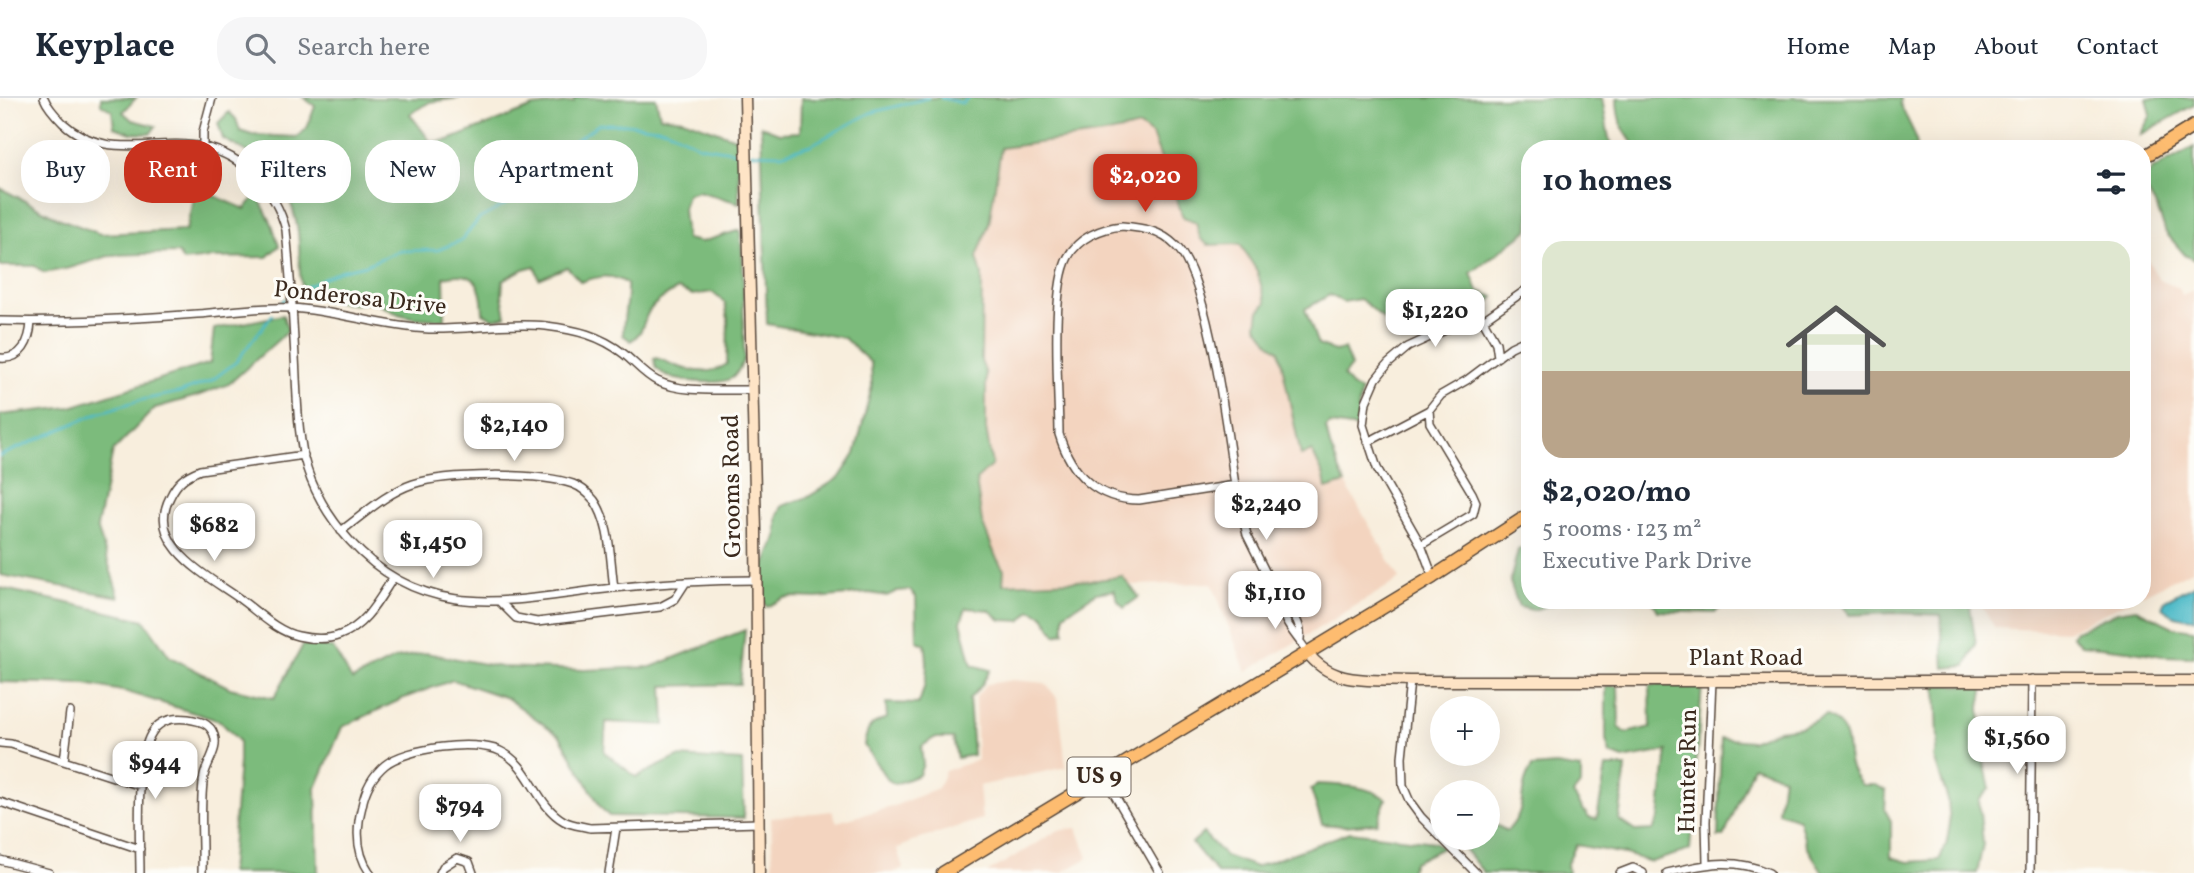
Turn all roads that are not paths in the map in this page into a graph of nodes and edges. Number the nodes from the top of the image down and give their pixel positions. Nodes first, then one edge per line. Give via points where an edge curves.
1 (44, 98) edge
2 (212, 98) edge
3 (745, 98) edge
4 (2194, 126) edge
5 (204, 140) edge
6 (124, 145) edge
7 (2151, 152) edge
8 (222, 154) edge
9 (1521, 293) edge
10 (292, 308) junction
11 (1483, 320) junction
12 (0, 321) edge
13 (31, 322) junction
14 (1521, 343) edge
15 (1498, 357) junction
16 (0, 358) edge
17 (752, 390) junction
18 (1430, 410) junction
19 (1368, 442) junction
20 (304, 455) junction
21 (1235, 485) junction
22 (1521, 520) edge
23 (341, 531) junction
24 (1421, 545) junction
25 (1433, 577) junction
26 (393, 578) junction
27 (756, 580) junction
28 (686, 582) junction
29 (614, 588) junction
30 (500, 602) junction
31 (1307, 653) junction
32 (2032, 679) junction
33 (1712, 680) junction
34 (1410, 681) junction
35 (2194, 681) edge
36 (70, 712) dead end
37 (0, 743) edge
38 (64, 761) junction
39 (1102, 775) junction
40 (141, 786) junction
41 (0, 802) edge
42 (759, 823) junction
43 (616, 828) junction
44 (140, 849) junction
45 (0, 860) edge
46 (1707, 863) junction
47 (49, 873) edge
48 (140, 873) edge
49 (202, 873) edge
50 (370, 873) edge
51 (440, 873) edge
52 (474, 873) edge
53 (609, 873) edge
54 (759, 873) edge
55 (943, 873) edge
56 (1160, 873) edge
57 (1476, 873) edge
58 (1620, 873) edge
59 (1643, 873) edge
60 (1667, 873) edge
61 (1769, 873) edge
62 (2030, 873) edge

1 - 6 street via 75,134 97,144
2 - 5 street
3 - 17 street, Grooms Road
4 - 7 main road
8 - 10 street via 265,184 282,212
9 - 11 street
10 - 13 street, Ponderosa Drive
10 - 17 street, Ponderosa Drive via 428,329 495,325 584,331 666,384
10 - 20 street
11 - 15 street
11 - 19 street via 1429,336 1388,364 1366,401 1363,425
12 - 13 street, Ponderosa Drive
13 - 16 street via 27,344 19,354
14 - 15 street
15 - 18 street via 1441,395
17 - 27 street, Grooms Road
18 - 19 street
18 - 24 street via 1430,423 1476,502 1473,514
19 - 24 street via 1377,468
20 - 23 street via 326,509
20 - 26 street via 187,475 166,504 166,537 187,561 275,626 297,636 332,638 352,630
21 - 21 street via 1203,307 1185,256 1167,238 1147,229 1113,227 1090,235 1067,259 1059,290 1059,435 1074,468 1092,487 1126,500
21 - 31 street via 1247,535 1292,633
22 - 25 main road, US 9
23 - 26 street
23 - 29 street via 412,484 478,475 550,479 582,488 599,509
24 - 25 street
25 - 31 main road, US 9
26 - 30 street via 444,597
27 - 28 street
27 - 42 street, Grooms Road
28 - 29 street
28 - 30 street via 675,599 660,607 537,622 516,618
29 - 30 street
31 - 34 street, Plant Road via 1323,670 1339,677
31 - 39 main road, US 9
32 - 33 street, Plant Road
32 - 35 street, Plant Road
32 - 62 street
33 - 34 street, Plant Road
33 - 46 street, Hunter Run
34 - 57 street via 1403,786 1421,817
36 - 38 street
37 - 38 street
38 - 40 street
39 - 55 main road, US 9
39 - 56 street
40 - 44 street
40 - 49 street via 146,746 160,723 189,719 204,723 214,733 215,747 204,775
41 - 44 street
42 - 43 street
42 - 54 street, Grooms Road
43 - 50 street via 565,822 549,808 522,767 499,751 438,748 392,761 374,776 363,799 357,839
43 - 53 street
44 - 48 street
45 - 47 street
46 - 60 street
46 - 61 street via 1742,864
51 - 52 street via 457,858 469,862
58 - 59 street via 1633,868

